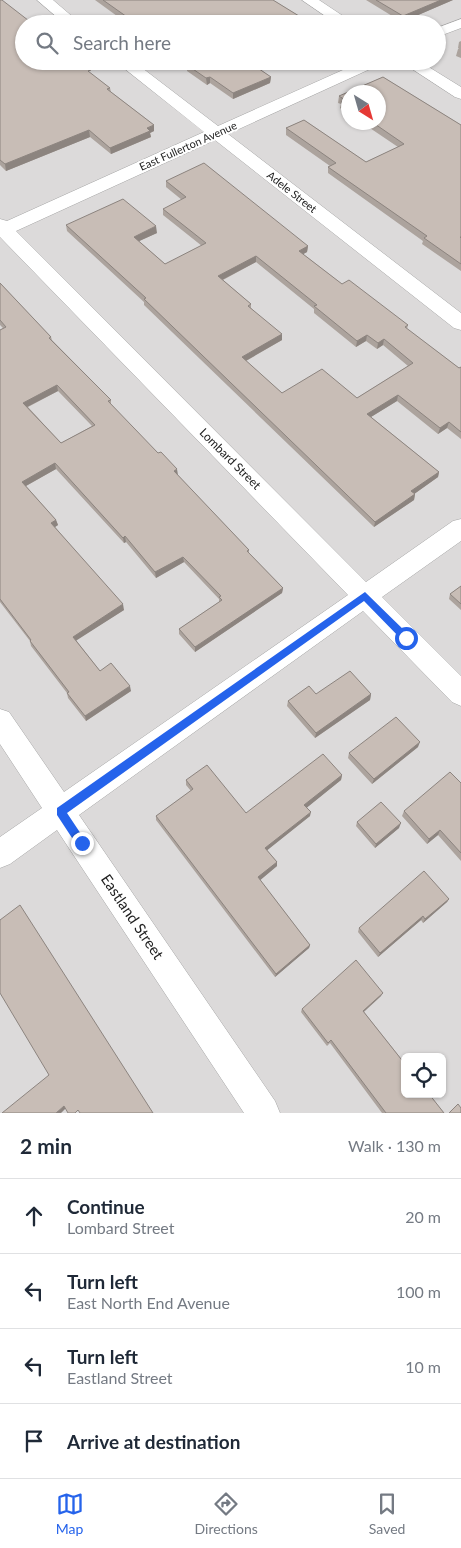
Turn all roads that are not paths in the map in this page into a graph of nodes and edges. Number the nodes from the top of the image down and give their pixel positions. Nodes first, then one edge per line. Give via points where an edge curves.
1 (44, 0) edge
2 (310, 0) edge
3 (63, 15) edge
4 (334, 15) edge
5 (461, 23) edge
6 (446, 29) edge
7 (135, 70) edge
8 (356, 70) edge
9 (422, 70) edge
10 (461, 94) edge
11 (216, 133) junction
12 (1, 229) edge
13 (461, 323) edge
14 (461, 528) edge
15 (365, 596) junction
16 (461, 694) edge
17 (0, 721) edge
18 (60, 811) junction
19 (0, 854) edge
20 (263, 1113) edge

1 - 3 street
2 - 4 street
5 - 6 street
7 - 11 street, Adele Street
8 - 11 street, East Fullerton Avenue
9 - 10 street
11 - 12 street, East Fullerton Avenue
11 - 13 street, Adele Street
12 - 15 street, Lombard Street
14 - 15 street
15 - 16 street, Lombard Street
15 - 18 street
17 - 18 street, Eastland Street
18 - 19 street
18 - 20 street, Eastland Street

